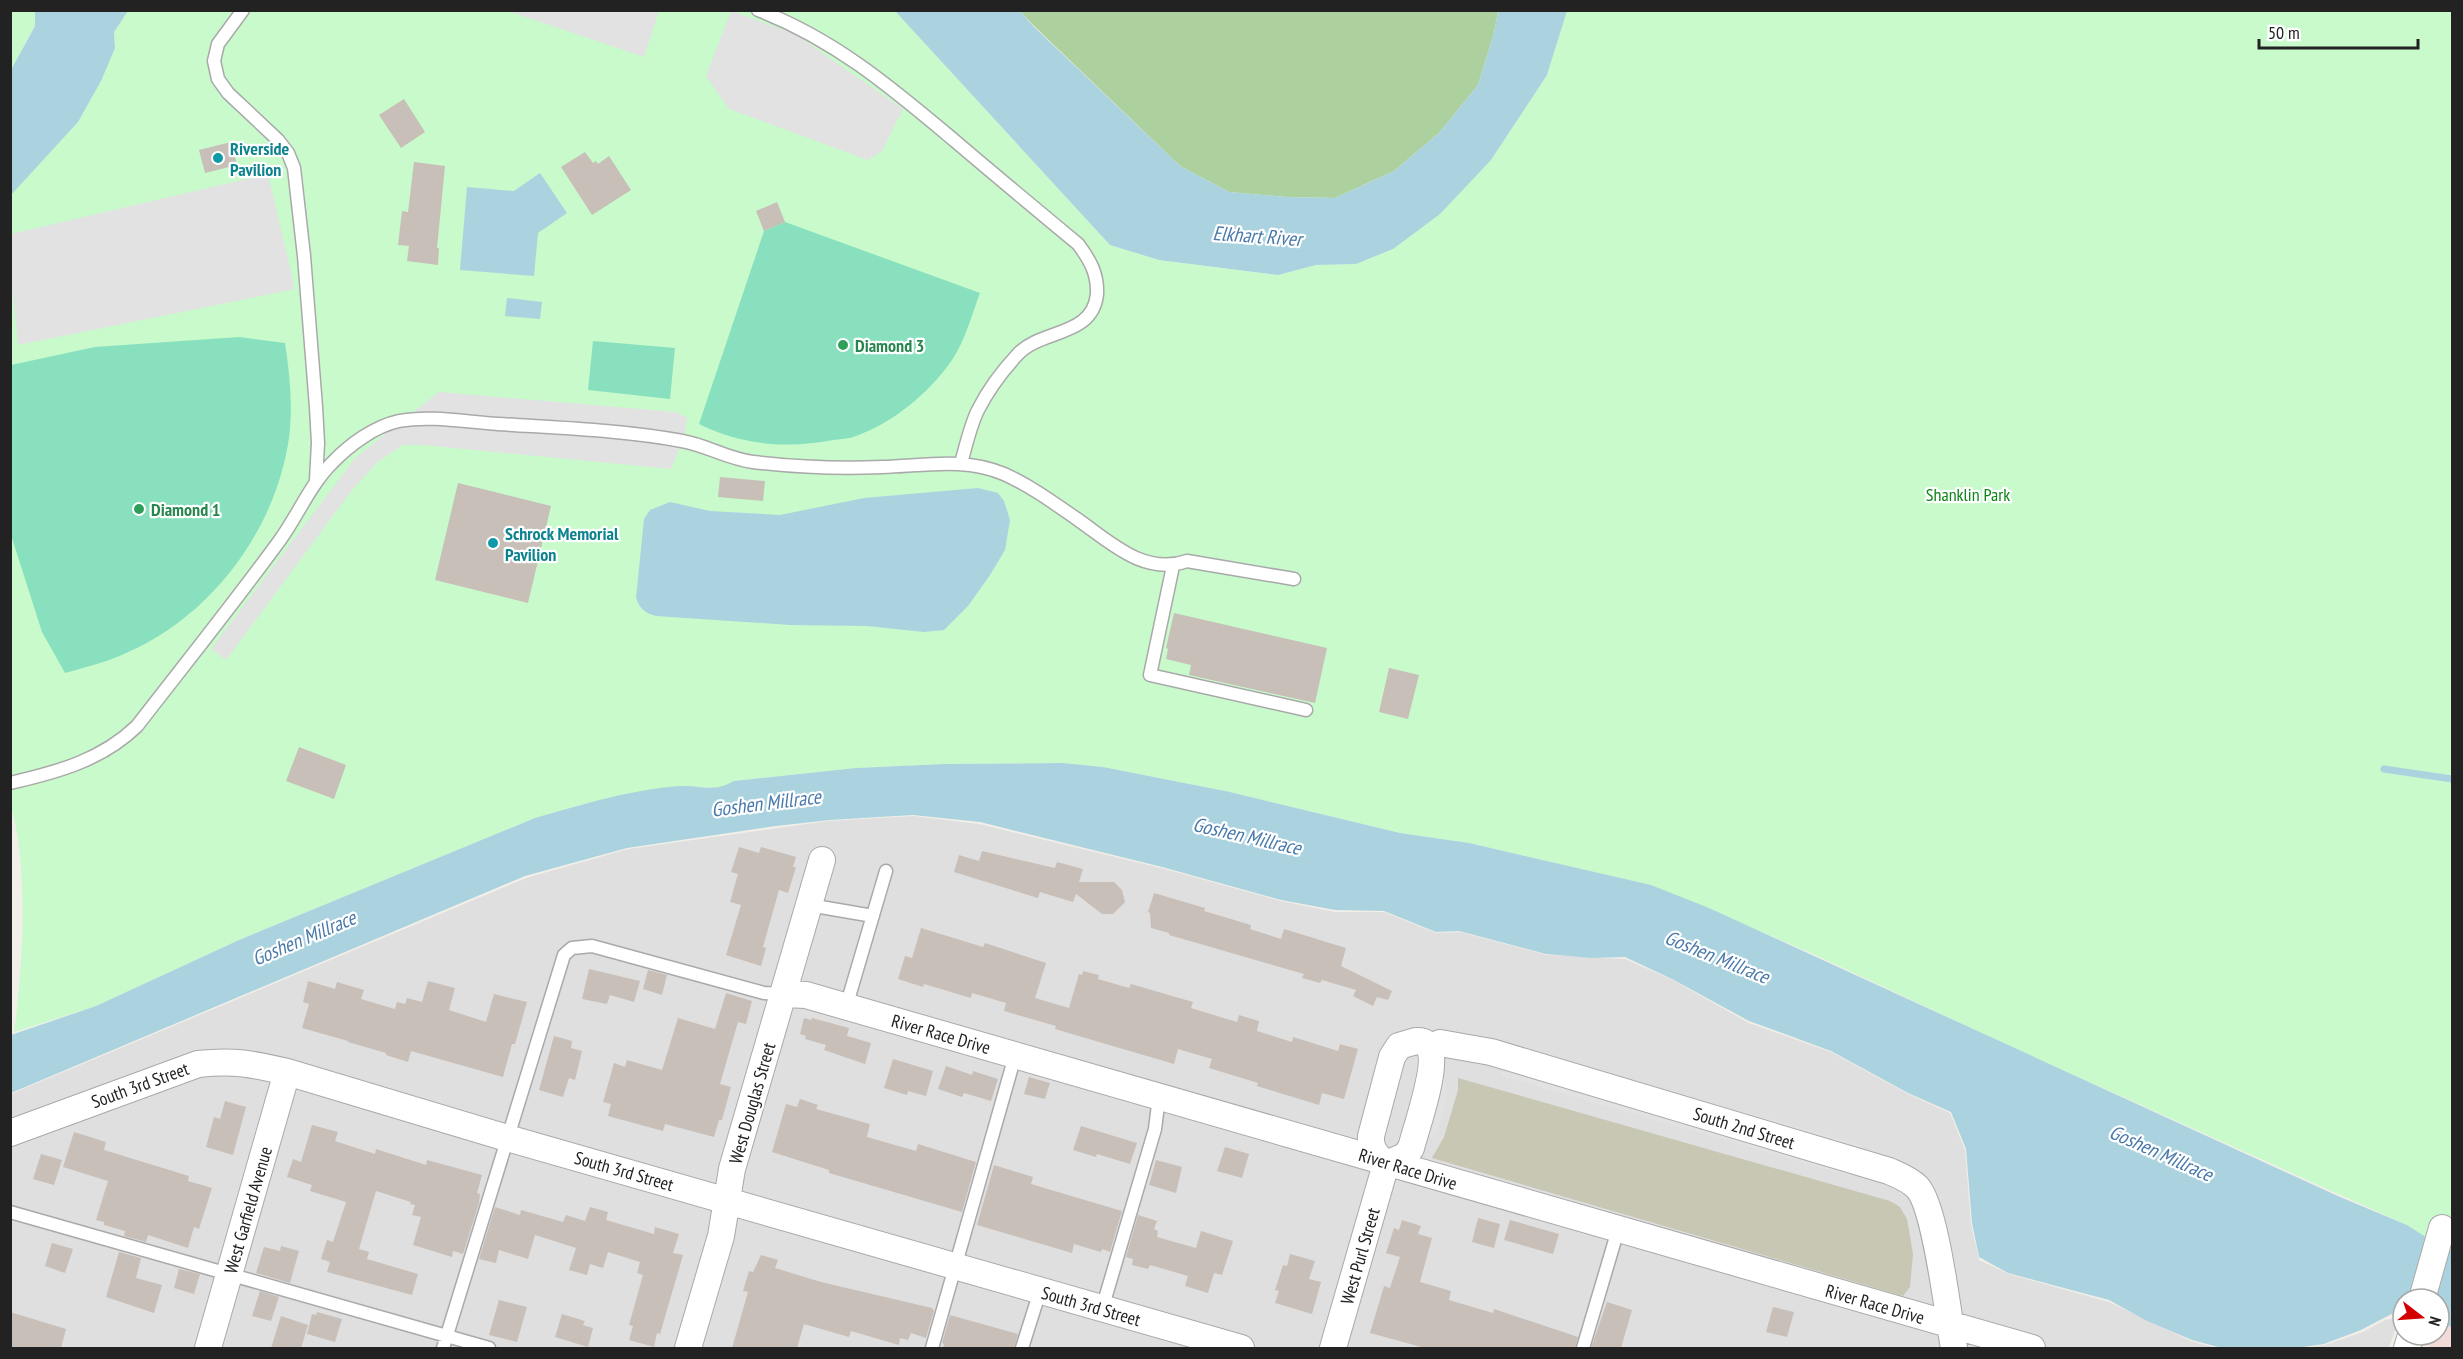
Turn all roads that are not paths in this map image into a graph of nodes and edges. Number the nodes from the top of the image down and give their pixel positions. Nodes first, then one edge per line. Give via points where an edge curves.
1 (243, 10) edge
2 (758, 10) edge
3 (961, 463) junction
4 (316, 480) junction
5 (1173, 566) junction
6 (1294, 579) dead end
7 (1306, 710) dead end
8 (10, 783) edge
9 (822, 860) dead end
10 (886, 871) dead end
11 (809, 905) junction
12 (873, 916) junction
13 (784, 994) junction
14 (846, 1007) junction
15 (1430, 1047) junction
16 (1015, 1056) junction
17 (288, 1072) junction
18 (1159, 1097) junction
19 (10, 1133) edge
20 (507, 1138) junction
21 (1386, 1164) junction
22 (727, 1201) junction
23 (10, 1212) edge
24 (1618, 1230) junction
25 (2441, 1235) dead end
26 (955, 1267) junction
27 (229, 1275) junction
28 (2426, 1287) edge
29 (1040, 1291) junction
30 (1102, 1309) junction
31 (1952, 1337) edge
32 (445, 1342) edge
33 (208, 1348) edge
34 (489, 1348) edge
35 (688, 1348) edge
36 (932, 1348) edge
37 (1022, 1348) edge
38 (1239, 1348) edge
39 (1333, 1348) edge
40 (1583, 1348) edge
41 (2032, 1348) edge

1 - 4 lane via 218,44 214,61 218,79 228,93 278,140 294,168 316,407
2 - 3 lane via 795,24 855,61 1078,244 1091,260 1097,289 1090,313 1080,324 1020,351 1001,373 978,411
3 - 4 lane via 880,468 798,467 740,460 685,441 440,420 399,421 376,429 333,461
3 - 5 lane via 983,465 1007,475 1130,557
4 - 8 lane via 294,521 137,726 92,759
5 - 6 lane via 1187,561
5 - 7 lane via 1150,675
9 - 11 street, West Douglas Street
10 - 12 lane
11 - 12 lane
11 - 13 street, West Douglas Street
12 - 14 lane
13 - 14 street, River Race Drive via 806,995
13 - 20 lane via 764,993 592,946 572,948 560,966
13 - 22 street, West Douglas Street via 732,1169
14 - 16 street, River Race Drive
15 - 21 street via 1432,1066 1411,1148 1405,1156
15 - 21 street, South 2nd Street via 1425,1042 1407,1042 1392,1057 1370,1145
15 - 31 street, South 2nd Street via 1440,1043 1491,1052 1906,1178 1918,1187 1931,1216
16 - 18 street, River Race Drive
16 - 26 lane
17 - 19 street, South 3rd Street via 227,1061 198,1064
17 - 20 street, South 3rd Street
17 - 27 street, West Garfield Avenue
18 - 21 street, River Race Drive
18 - 30 lane via 1155,1129
20 - 22 street, South 3rd Street
20 - 32 lane
21 - 24 street, River Race Drive
21 - 39 street, West Purl Street
22 - 26 street, South 3rd Street
22 - 35 street, West Douglas Street via 721,1236
23 - 27 lane
24 - 31 street, River Race Drive
24 - 40 lane
25 - 28 street
26 - 29 street, South 3rd Street
26 - 36 lane
27 - 32 lane
27 - 33 street, West Garfield Avenue
29 - 30 street, South 3rd Street
29 - 37 lane
30 - 38 street, South 3rd Street
31 - 41 street, River Race Drive
32 - 34 lane

